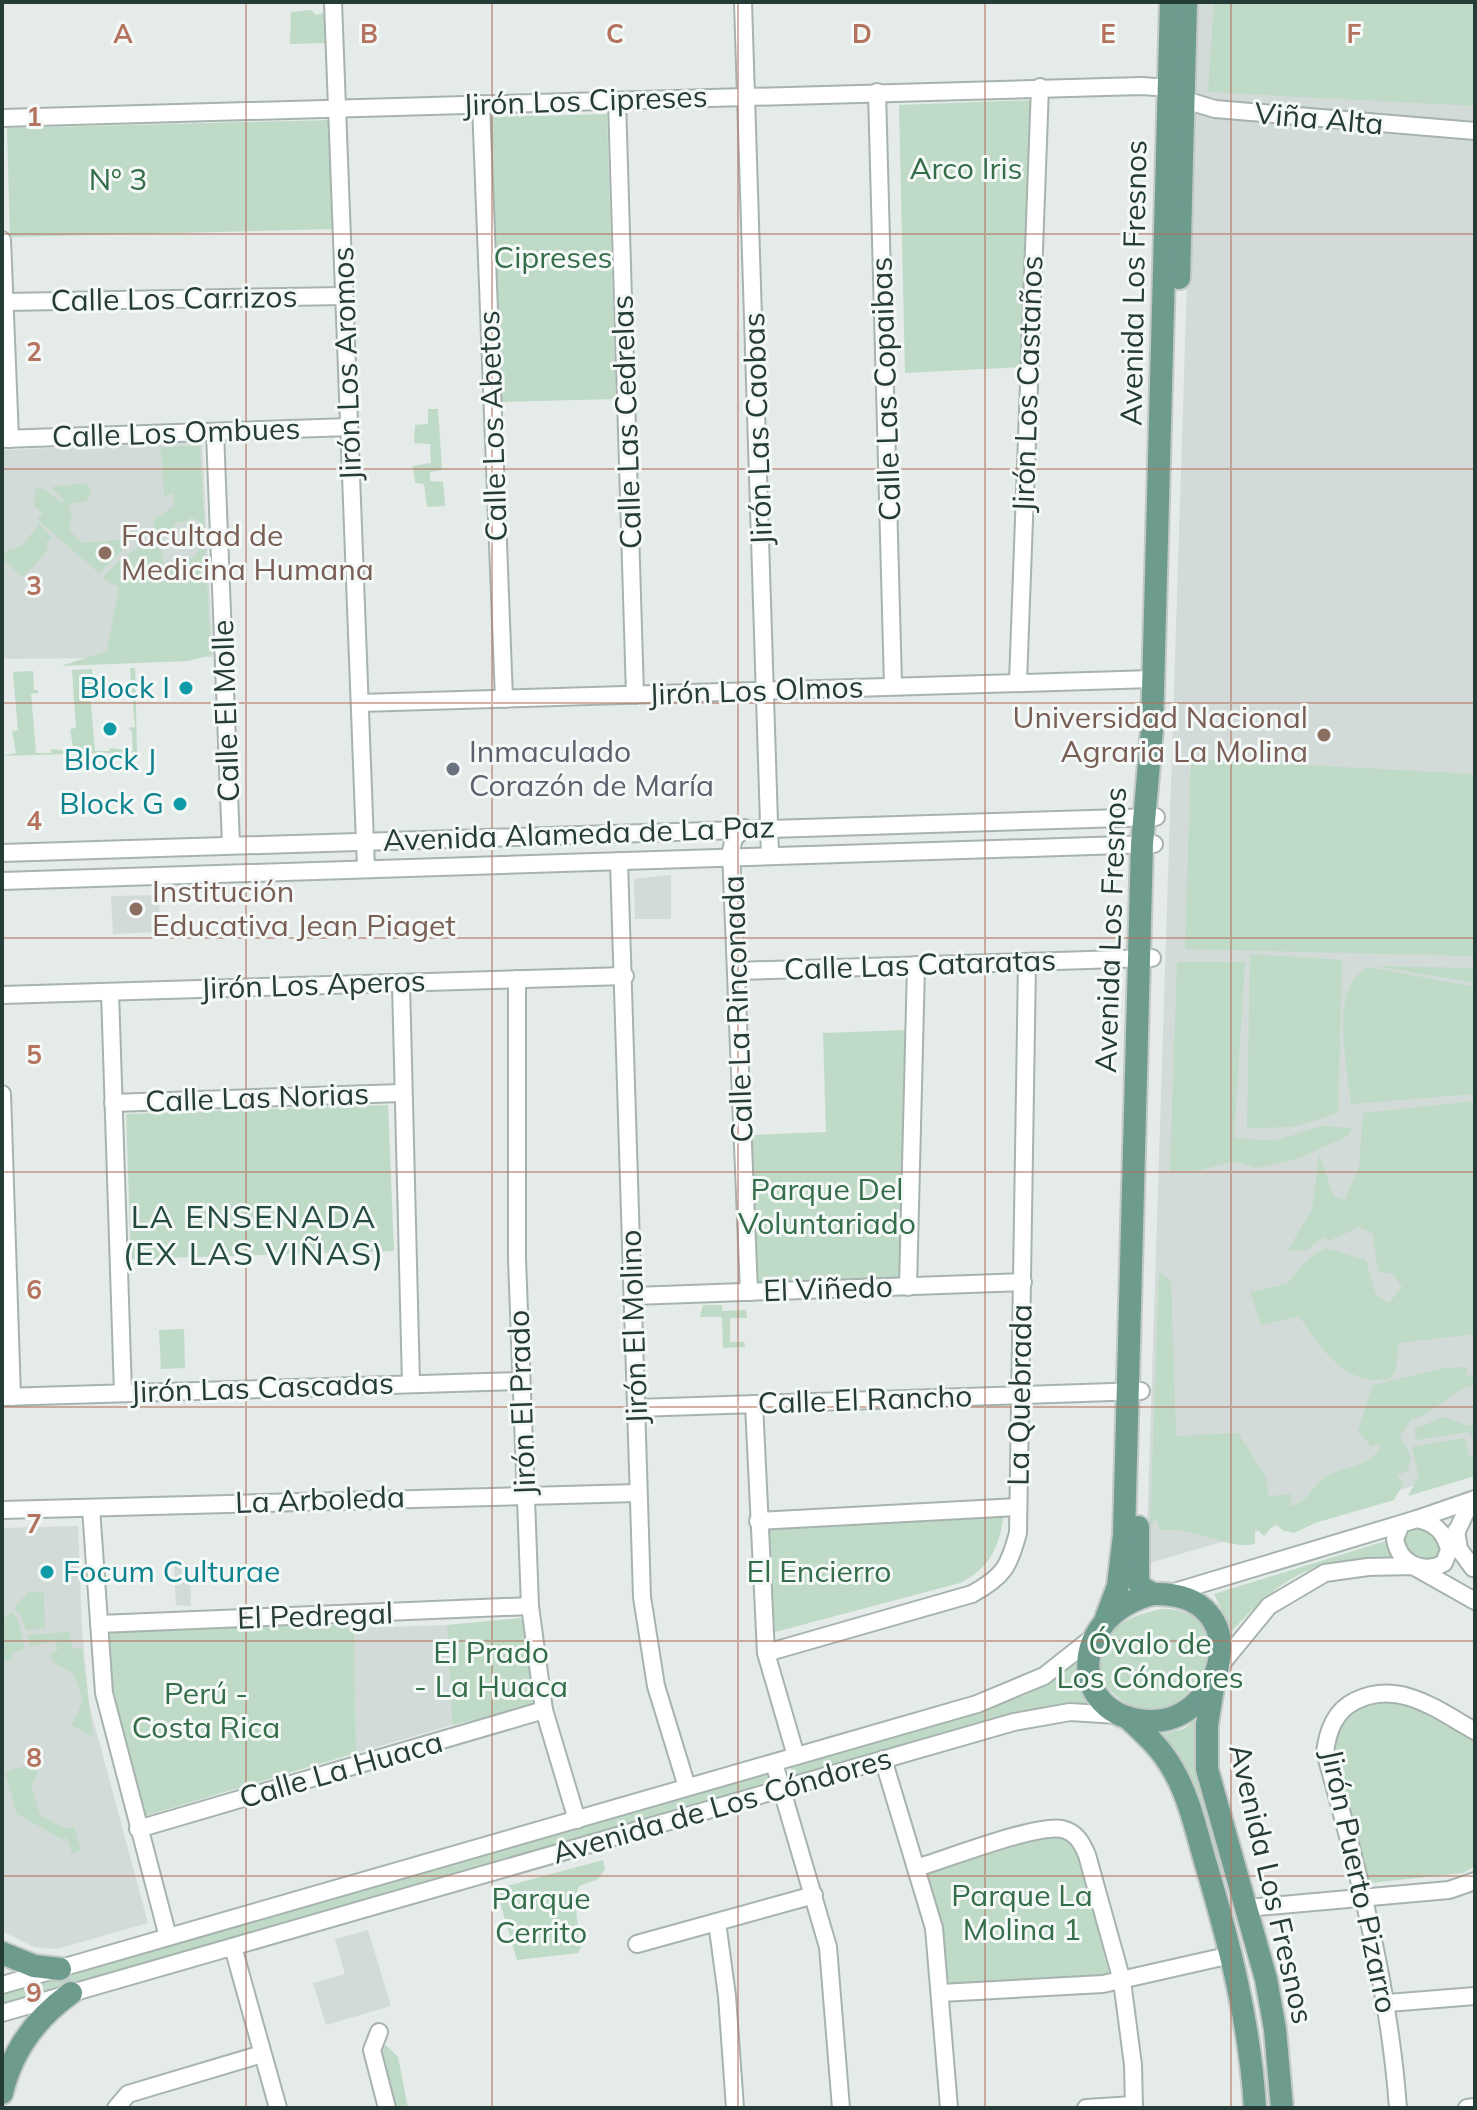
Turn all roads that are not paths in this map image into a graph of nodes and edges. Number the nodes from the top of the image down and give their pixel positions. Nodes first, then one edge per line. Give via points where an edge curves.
1 (333, 2) edge
2 (743, 2) edge
3 (1171, 2) edge
4 (1186, 2) edge
5 (1040, 87) junction
6 (877, 92) junction
7 (1177, 94) junction
8 (747, 96) junction
9 (617, 101) junction
10 (481, 104) junction
11 (337, 108) junction
12 (2, 118) edge
13 (1475, 131) edge
14 (2, 240) edge
15 (344, 296) junction
16 (5, 302) junction
17 (349, 427) junction
18 (215, 432) junction
19 (6, 439) edge
20 (1153, 679) junction
21 (1018, 682) junction
22 (893, 685) junction
23 (764, 690) junction
24 (635, 695) junction
25 (504, 699) junction
26 (360, 703) junction
27 (1150, 817) junction
28 (769, 827) junction
29 (745, 828) junction
30 (365, 841) junction
31 (1148, 844) junction
32 (231, 845) junction
33 (2, 853) edge
34 (770, 855) junction
35 (731, 857) junction
36 (619, 861) junction
37 (366, 869) junction
38 (2, 881) edge
39 (1145, 959) junction
40 (1027, 962) junction
41 (916, 965) junction
42 (736, 971) junction
43 (625, 976) junction
44 (517, 979) junction
45 (401, 983) junction
46 (110, 992) junction
47 (2, 995) edge
48 (401, 1093) junction
49 (2, 1094) edge
50 (113, 1103) junction
51 (1023, 1282) junction
52 (908, 1287) junction
53 (749, 1292) junction
54 (634, 1296) junction
55 (521, 1381) junction
56 (411, 1384) junction
57 (1134, 1391) junction
58 (123, 1393) junction
59 (1019, 1395) junction
60 (7, 1397) edge
61 (754, 1404) junction
62 (636, 1408) junction
63 (638, 1493) junction
64 (526, 1494) junction
65 (1473, 1500) edge
66 (1018, 1507) junction
67 (91, 1508) junction
68 (2, 1510) edge
69 (758, 1521) junction
70 (1409, 1522) junction
71 (1456, 1529) junction
72 (1449, 1549) junction
73 (1413, 1566) junction
74 (1368, 1567) junction
75 (1474, 1569) edge
76 (1442, 1584) junction
77 (1161, 1594) junction
78 (1475, 1601) edge
79 (530, 1606) junction
80 (1106, 1618) junction
81 (99, 1624) junction
82 (1092, 1638) junction
83 (766, 1653) junction
84 (1217, 1672) junction
85 (544, 1710) junction
86 (1125, 1716) junction
87 (1475, 1731) edge
88 (796, 1756) junction
89 (883, 1759) junction
90 (774, 1763) junction
91 (687, 1787) junction
92 (782, 1788) junction
93 (577, 1820) junction
94 (138, 1829) junction
95 (916, 1868) junction
96 (1475, 1881) edge
97 (814, 1895) junction
98 (1365, 1895) junction
99 (1247, 1908) junction
100 (717, 1922) junction
101 (168, 1937) junction
102 (637, 1944) dead end
103 (233, 1947) junction
104 (2, 1953) edge
105 (1231, 1955) junction
106 (60, 1969) junction
107 (1122, 1981) junction
108 (2, 1985) edge
109 (71, 1993) junction
110 (941, 1993) junction
111 (1475, 1996) edge
112 (1388, 2003) junction
113 (2, 2013) edge
114 (379, 2032) dead end
115 (262, 2054) junction
116 (2, 2093) edge
117 (1134, 2107) edge
118 (1475, 2107) edge
119 (116, 2108) edge
120 (278, 2108) edge
121 (387, 2108) edge
122 (735, 2108) edge
123 (841, 2108) edge
124 (949, 2108) edge
125 (1086, 2108) edge
126 (1255, 2108) edge
127 (1282, 2108) edge
128 (1398, 2108) edge
129 (1467, 2108) edge

1 - 11 street, Jirón Los Aromos
2 - 8 street, Jirón Las Caobas
3 - 7 main road, Avenida Los Fresnos
4 - 7 main road, Avenida Los Fresnos
5 - 6 street, Jirón Los Cipreses
5 - 7 street, Jirón Los Cipreses
5 - 21 street, Jirón Los Castaños
6 - 8 street, Jirón Los Cipreses
6 - 22 street, Calle Las Copaibas
7 - 13 street, Viña Alta via 1215,109
7 - 20 main road, Avenida Los Fresnos
7 - 27 main road, Avenida Los Fresnos via 1165,733
8 - 9 street, Jirón Los Cipreses
8 - 23 street, Jirón Las Caobas
9 - 10 street, Jirón Los Cipreses
9 - 24 street, Calle Las Cedrelas
10 - 11 street, Jirón Los Cipreses
10 - 25 street, Calle Los Abetos
11 - 12 street, Jirón Los Cipreses
11 - 15 street, Jirón Los Aromos
14 - 16 street
15 - 16 street, Calle Los Carrizos
15 - 17 street, Jirón Los Aromos
16 - 19 street
17 - 18 street, Calle Los Ombues
17 - 26 street, Jirón Los Aromos
18 - 19 street, Calle Los Ombues
18 - 32 street, Calle El Molle
20 - 21 street, Jirón Los Olmos
20 - 27 main road, Avenida Los Fresnos
21 - 22 street, Jirón Los Olmos
22 - 23 street, Jirón Los Olmos
23 - 24 street, Jirón Los Olmos
23 - 28 street, Jirón Las Caobas
24 - 25 street, Jirón Los Olmos
25 - 26 street, Jirón Los Olmos
26 - 30 street, Jirón Los Aromos
27 - 28 street, Avenida Alameda de La Paz
27 - 31 main road, Avenida Los Fresnos
28 - 29 street, Avenida Alameda de La Paz
28 - 34 street, Jirón Las Caobas
29 - 30 street, Avenida Alameda de La Paz
29 - 35 street, Calle La Rinconada via 732,842
30 - 32 street, Avenida Alameda de La Paz
30 - 37 street, Jirón Los Aromos
31 - 34 street, Avenida Alameda de La Paz
31 - 39 main road, Avenida Los Fresnos
32 - 33 street, Avenida Alameda de La Paz
34 - 35 street, Avenida Alameda de La Paz
35 - 36 street, Avenida Alameda de La Paz
35 - 42 street, Calle La Rinconada
36 - 37 street, Avenida Alameda de La Paz
36 - 43 street, Jirón El Molino
37 - 38 street, Avenida Alameda de La Paz
39 - 40 street, Calle Las Cataratas
39 - 57 main road, Avenida Los Fresnos
40 - 41 street, Calle Las Cataratas
40 - 51 street, La Quebrada
41 - 42 street, Calle Las Cataratas
41 - 52 street
42 - 53 street, Calle La Rinconada
43 - 44 street, Jirón Los Aperos
43 - 54 street, Jirón El Molino
44 - 45 street, Jirón Los Aperos
44 - 55 street, Jirón El Prado
45 - 46 street, Jirón Los Aperos
45 - 48 street
46 - 47 street, Jirón Los Aperos
46 - 50 street
48 - 50 street, Calle Las Norias
48 - 56 street
49 - 60 street
50 - 58 street
51 - 52 street, El Viñedo
51 - 59 street, La Quebrada
52 - 53 street, El Viñedo
53 - 54 street, El Viñedo
54 - 62 street, Jirón El Molino
55 - 56 street, Jirón Las Cascadas
55 - 64 street, Jirón El Prado
56 - 58 street, Jirón Las Cascadas
57 - 59 street, Calle El Rancho
57 - 77 main road, Avenida Los Fresnos via 1137,1572 1141,1587
57 - 80 main road, Avenida Los Fresnos via 1118,1586
58 - 60 street, Jirón Las Cascadas
59 - 61 street, Calle El Rancho
59 - 66 street, La Quebrada
61 - 62 street, Calle El Rancho
61 - 69 street
62 - 63 street, Jirón El Molino
63 - 64 street, La Arboleda
63 - 91 street, Jirón El Molino via 642,1597 651,1661
64 - 67 street, La Arboleda
64 - 79 street, Jirón El Prado
65 - 70 street
65 - 71 street
66 - 69 street
66 - 83 street, La Quebrada via 1010,1561 996,1581 972,1594
67 - 68 street, La Arboleda
67 - 81 street
69 - 83 street
70 - 72 street via 1438,1528
70 - 73 street via 1395,1534 1396,1547
70 - 77 street
71 - 72 street
71 - 75 street via 1459,1549
72 - 73 street via 1438,1566
72 - 75 street
73 - 74 street
73 - 76 street
74 - 76 street via 1404,1571
74 - 84 street via 1325,1573 1290,1592 1245,1632
76 - 78 street
77 - 80 main road via 1124,1604
77 - 84 main road via 1192,1600 1217,1624 1222,1645
79 - 81 street, El Pedregal
79 - 85 street, Jirón El Prado
80 - 82 main road
81 - 94 street via 104,1693
82 - 86 main road via 1092,1682 1106,1704
82 - 88 street, Avenida de Los Cóndores via 1060,1666 1006,1694
83 - 88 street
84 - 86 main road via 1176,1716 1153,1721
84 - 99 main road, Avenida Los Fresnos via 1207,1725 1207,1769
85 - 93 street, Jirón El Prado
85 - 94 street, Calle La Huaca
86 - 89 street, Avenida de Los Cóndores via 1040,1716
86 - 105 main road, Avenida Los Fresnos via 1159,1749 1180,1784
87 - 98 street, Jirón Puerto Pizarro via 1413,1697 1391,1691 1348,1704 1333,1720 1325,1752
88 - 90 street, Avenida de Los Cóndores
89 - 92 street, Avenida de Los Cóndores
89 - 95 street
90 - 91 street, Avenida de Los Cóndores
90 - 92 street
91 - 93 street, Avenida de Los Cóndores
92 - 97 street
92 - 103 street, Avenida de Los Cóndores
93 - 101 street, Avenida de Los Cóndores
94 - 101 street
95 - 107 street via 1036,1831 1071,1832 1087,1855
95 - 110 street via 934,1928
96 - 98 street via 1449,1890
97 - 100 street
97 - 123 street via 832,1973
98 - 99 street
98 - 112 street, Jirón Puerto Pizarro
99 - 127 main road, Avenida Los Fresnos via 1275,2029
100 - 102 street
100 - 122 street
101 - 106 street, Avenida de Los Cóndores
103 - 109 street, Avenida de Los Cóndores
103 - 115 street
104 - 106 main road via 34,1966
105 - 107 street
105 - 126 main road, Avenida Los Fresnos via 1246,2022
106 - 108 street, Avenida de Los Cóndores
107 - 110 street
107 - 117 street
109 - 113 street, Avenida de Los Cóndores
109 - 116 main road via 26,2037
110 - 124 street
111 - 112 street
112 - 128 street, Jirón Puerto Pizarro
114 - 121 street via 372,2050
115 - 119 street via 128,2094
115 - 120 street
117 - 125 street
118 - 129 street

